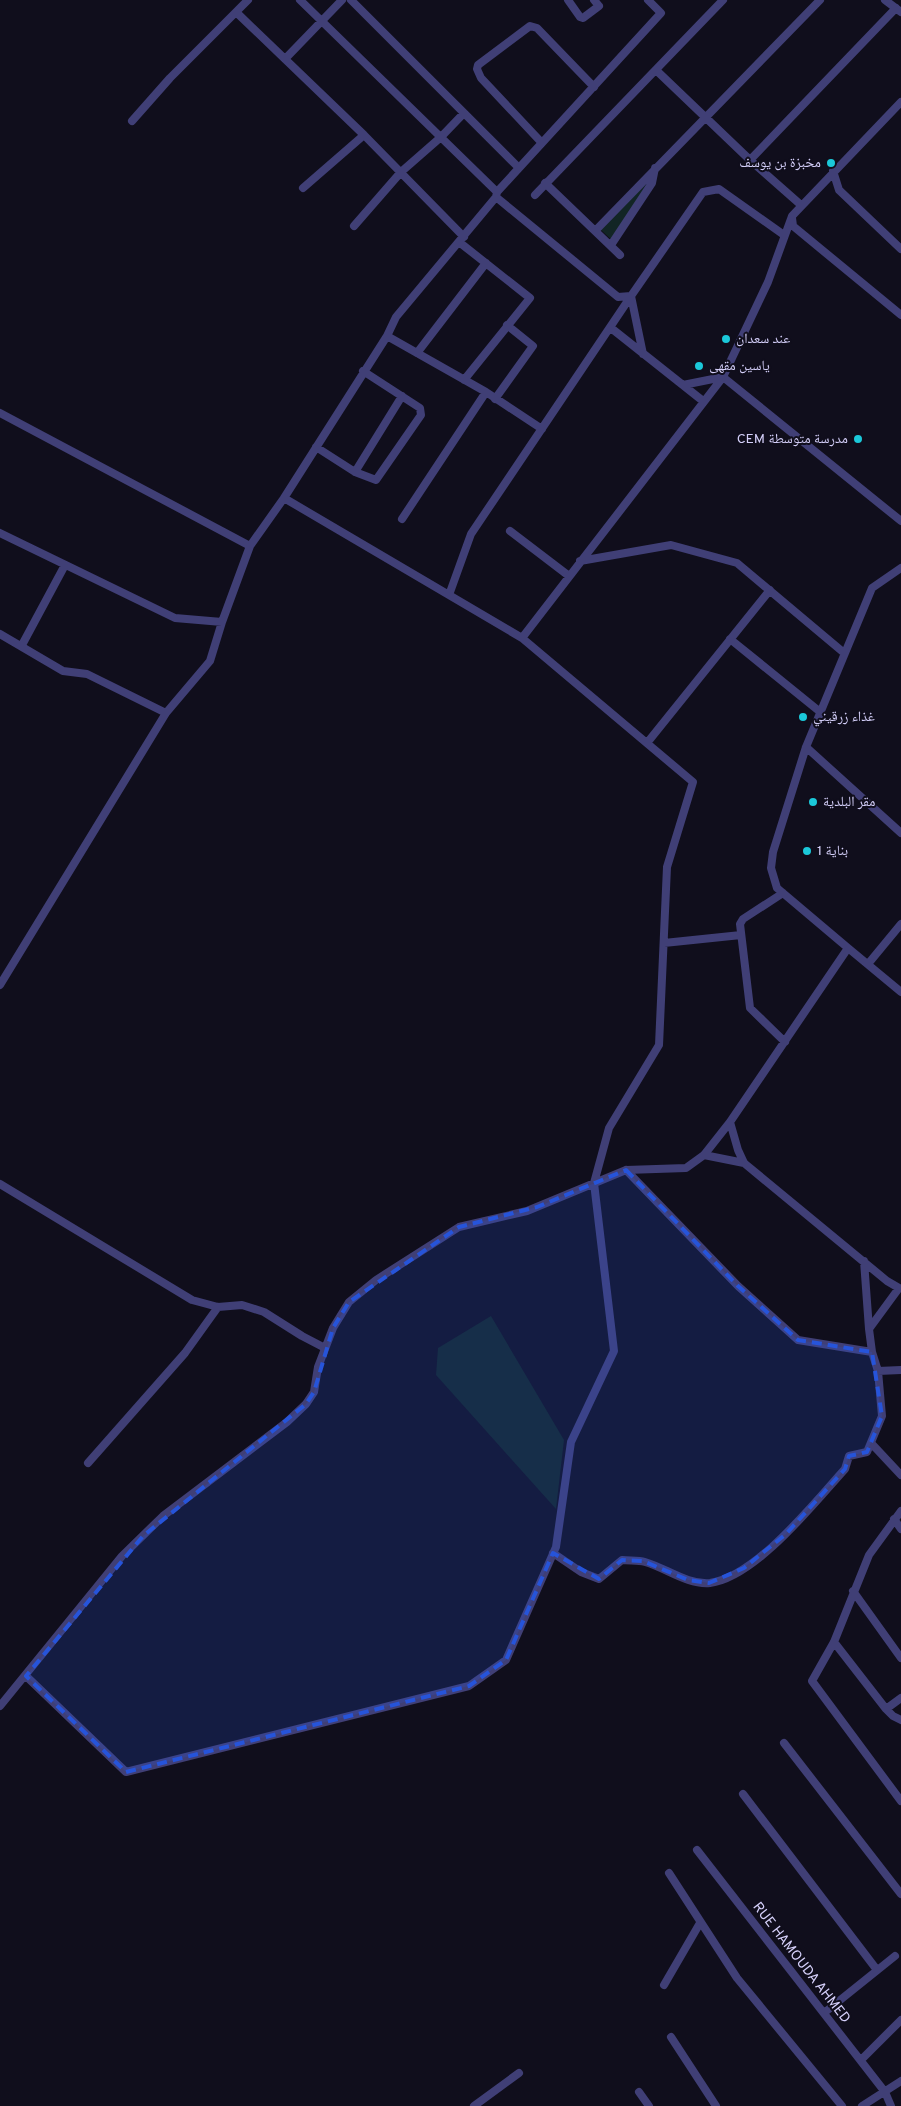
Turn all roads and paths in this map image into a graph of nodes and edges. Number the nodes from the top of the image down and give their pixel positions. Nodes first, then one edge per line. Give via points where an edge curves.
1 (248, 0) edge
2 (300, 0) edge
3 (342, 0) edge
4 (351, 0) edge
5 (568, 0) edge
6 (607, 0) edge
7 (648, 0) edge
8 (723, 0) edge
9 (820, 0) edge
10 (885, 0) edge
11 (596, 3) edge
12 (898, 10) edge
13 (236, 12) junction
14 (322, 22) junction
15 (285, 60) junction
16 (657, 71) junction
17 (594, 87) junction
18 (901, 102) edge
19 (464, 113) junction
20 (706, 118) junction
21 (132, 121) dead end
22 (364, 134) junction
23 (441, 137) junction
24 (542, 143) junction
25 (750, 160) junction
26 (519, 168) junction
27 (654, 168) junction
28 (834, 171) junction
29 (400, 172) junction
30 (545, 183) junction
31 (303, 188) dead end
32 (497, 194) junction
33 (535, 195) dead end
34 (801, 205) junction
35 (792, 216) junction
36 (354, 226) dead end
37 (596, 230) junction
38 (784, 235) junction
39 (462, 240) junction
40 (610, 245) junction
41 (901, 249) edge
42 (620, 255) dead end
43 (486, 263) junction
44 (631, 296) junction
45 (901, 315) edge
46 (507, 325) junction
47 (611, 328) junction
48 (387, 336) junction
49 (417, 353) junction
50 (643, 354) junction
51 (363, 371) junction
52 (722, 377) junction
53 (464, 380) junction
54 (683, 386) junction
55 (486, 392) junction
56 (402, 396) junction
57 (495, 399) junction
58 (703, 401) junction
59 (0, 414) edge
60 (542, 429) junction
61 (316, 447) junction
62 (355, 472) junction
63 (284, 498) junction
64 (402, 519) dead end
65 (901, 521) edge
66 (510, 531) dead end
67 (0, 533) edge
68 (250, 546) junction
69 (580, 561) junction
70 (65, 565) junction
71 (901, 568) edge
72 (569, 576) junction
73 (770, 590) junction
74 (449, 595) junction
75 (222, 622) junction
76 (0, 634) edge
77 (522, 638) junction
78 (730, 639) junction
79 (22, 645) junction
80 (843, 652) junction
81 (820, 711) junction
82 (166, 713) junction
83 (647, 743) junction
84 (806, 747) junction
85 (901, 833) edge
86 (783, 893) junction
87 (901, 924) edge
88 (741, 935) junction
89 (664, 943) junction
90 (848, 948) junction
91 (868, 964) junction
92 (0, 985) edge
93 (901, 992) edge
94 (785, 1042) junction
95 (730, 1122) junction
96 (704, 1155) junction
97 (744, 1163) junction
98 (626, 1170) junction
99 (594, 1183) junction
100 (0, 1184) edge
101 (864, 1261) junction
102 (900, 1287) edge
103 (218, 1307) junction
104 (869, 1329) junction
105 (325, 1348) junction
106 (872, 1352) junction
107 (901, 1370) edge
108 (878, 1371) junction
109 (871, 1443) junction
110 (88, 1463) dead end
111 (901, 1475) edge
112 (901, 1511) edge
113 (894, 1519) junction
114 (901, 1529) edge
115 (553, 1553) junction
116 (853, 1591) junction
117 (834, 1642) junction
118 (901, 1658) edge
119 (26, 1676) junction
120 (901, 1698) edge
121 (0, 1706) edge
122 (886, 1709) junction
123 (901, 1720) edge
124 (784, 1743) dead end
125 (742, 1794) dead end
126 (901, 1801) edge
127 (698, 1850) dead end
128 (668, 1873) dead end
129 (901, 1894) edge
130 (700, 1923) junction
131 (895, 1956) dead end
132 (877, 1970) junction
133 (664, 1984) dead end
134 (824, 2013) junction
135 (901, 2020) edge
136 (671, 2037) dead end
137 (860, 2060) junction
138 (518, 2073) dead end
139 (901, 2081) edge
140 (639, 2092) dead end
141 (885, 2092) junction
142 (474, 2106) edge
143 (649, 2106) edge
144 (716, 2106) edge
145 (842, 2106) edge
146 (862, 2106) edge
147 (892, 2106) edge

1 - 13 street
2 - 14 street
3 - 14 street
4 - 19 street
5 - 11 street via 583,18
6 - 11 street
7 - 17 street via 661,13
8 - 16 street
9 - 20 street
10 - 12 street
12 - 25 street
13 - 15 street
13 - 21 street
14 - 15 street
14 - 23 street
15 - 22 street
16 - 20 street
16 - 30 street
17 - 24 street
17 - 24 street via 537,28 530,26 478,65 481,78
18 - 28 street
19 - 23 street
19 - 26 street
20 - 25 street
20 - 27 street
22 - 29 street
22 - 31 street
23 - 29 street
23 - 32 street
24 - 26 street
25 - 34 street
26 - 32 street
27 - 37 street
27 - 40 street via 652,183
28 - 34 street
28 - 41 street via 839,190
29 - 36 street
29 - 39 street
30 - 33 street
30 - 37 street
32 - 39 street
32 - 44 street via 618,297
34 - 35 street
35 - 38 street
35 - 45 street via 793,226
37 - 40 street
38 - 44 street via 719,189 703,192
38 - 52 street via 768,282
39 - 43 street
39 - 48 street via 396,317
40 - 42 street
43 - 46 street via 530,298
43 - 49 street
44 - 47 street
44 - 50 street
46 - 53 street
46 - 57 street via 534,346
47 - 50 street
47 - 60 street
48 - 49 street
48 - 51 street
49 - 53 street
50 - 54 street
51 - 56 street
51 - 61 street
52 - 54 street
52 - 58 street
52 - 65 street
53 - 55 street
54 - 58 street
55 - 57 street
55 - 64 street
56 - 62 street
56 - 62 street via 420,408 421,415 376,480
57 - 60 street
58 - 69 street
59 - 68 street
60 - 74 street via 471,534
61 - 62 street
61 - 63 street
63 - 68 street
63 - 74 street
66 - 72 street
67 - 70 street
68 - 75 street
69 - 72 street
69 - 73 street via 671,545 737,563
70 - 75 street via 175,618
70 - 79 street
71 - 80 street via 872,588
72 - 77 street
73 - 78 street
73 - 80 street
74 - 77 street
75 - 82 street via 210,661
76 - 79 street
77 - 83 street
78 - 81 street
78 - 83 street
79 - 82 street via 63,671 87,674
80 - 81 street
81 - 84 street
82 - 92 street
83 - 89 street via 693,782 667,867
84 - 85 street
84 - 86 street via 773,852 773,878
86 - 88 street via 741,921
86 - 90 street
87 - 91 street
88 - 89 street
88 - 94 street via 750,1008
89 - 99 street via 659,1045 609,1128
90 - 91 street
90 - 94 street
91 - 93 street
94 - 95 street
95 - 96 street
95 - 97 street
96 - 97 street
96 - 98 street via 686,1168
97 - 101 street
98 - 99 street
98 - 106 street via 738,1286 798,1340
99 - 105 street via 527,1211 458,1227 440,1238 349,1302
99 - 115 street via 614,1351 571,1442
100 - 103 street via 192,1300
101 - 102 street
101 - 104 street
102 - 104 street
103 - 105 street via 242,1306 264,1312
103 - 110 street via 185,1352
104 - 106 street
105 - 119 street via 314,1392 306,1404 163,1516 136,1542
106 - 108 street
107 - 108 street
108 - 109 street via 882,1416
109 - 111 street
109 - 115 street via 867,1452 849,1456 846,1469 786,1534 744,1568 721,1579 709,1583 688,1580 643,1562 622,1560 599,1579 581,1572
112 - 113 street
113 - 114 street
113 - 116 street via 869,1555
115 - 119 street via 506,1660 469,1686 126,1772
116 - 117 street
116 - 118 street
117 - 122 street
117 - 126 street via 812,1681
119 - 121 street
120 - 122 street
122 - 123 street
124 - 129 street
125 - 132 street
127 - 134 street, RUE HAMOUDA AHMED
128 - 130 street
130 - 133 street
130 - 145 street via 737,1978
131 - 132 street
132 - 134 street
134 - 137 street, RUE HAMOUDA AHMED
135 - 137 street
136 - 144 street
137 - 141 street, RUE HAMOUDA AHMED
138 - 142 street
139 - 141 street
140 - 143 street
141 - 146 street
141 - 147 street, RUE HAMOUDA AHMED

